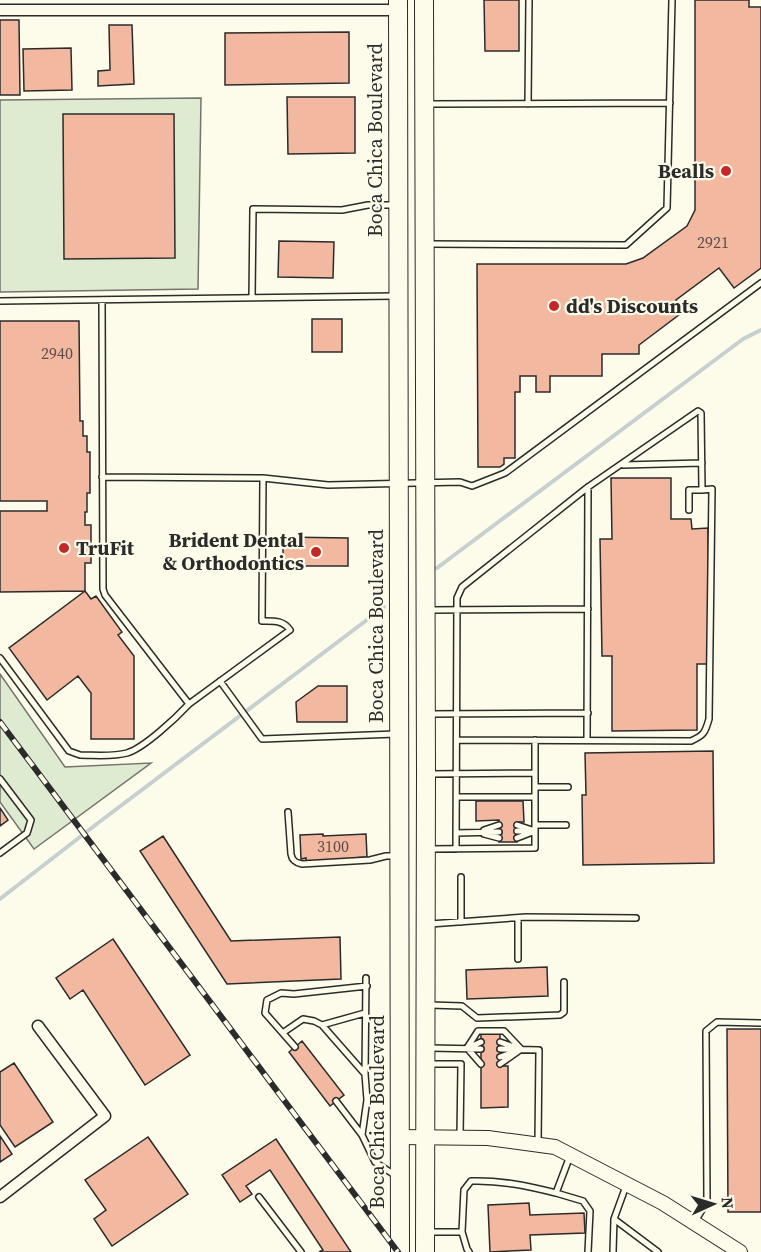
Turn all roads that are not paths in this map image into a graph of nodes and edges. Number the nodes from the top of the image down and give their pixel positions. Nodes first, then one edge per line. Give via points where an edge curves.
1 (424, 0) edge
2 (529, 0) edge
3 (672, 0) edge
4 (220, 4) edge
5 (44, 5) edge
6 (308, 5) edge
7 (398, 5) edge
8 (0, 10) edge
9 (670, 103) junction
10 (424, 104) junction
11 (528, 104) junction
12 (398, 205) junction
13 (424, 244) junction
14 (761, 283) edge
15 (398, 296) junction
16 (252, 298) junction
17 (102, 300) junction
18 (0, 301) edge
19 (702, 463) junction
20 (621, 465) junction
21 (102, 477) junction
22 (263, 478) junction
23 (425, 483) junction
24 (398, 484) junction
25 (588, 487) junction
26 (702, 490) junction
27 (689, 510) dead end
28 (457, 609) junction
29 (588, 609) junction
30 (425, 610) junction
31 (0, 658) edge
32 (220, 681) junction
33 (189, 704) junction
34 (588, 713) junction
35 (425, 714) junction
36 (457, 714) junction
37 (398, 734) junction
38 (457, 740) junction
39 (535, 740) junction
40 (587, 740) junction
41 (535, 773) junction
42 (426, 774) junction
43 (457, 774) junction
44 (0, 779) edge
45 (535, 787) junction
46 (568, 787) dead end
47 (535, 796) junction
48 (457, 797) junction
49 (288, 812) dead end
50 (499, 825) dead end
51 (566, 825) dead end
52 (535, 828) junction
53 (456, 833) junction
54 (477, 833) junction
55 (499, 835) dead end
56 (426, 849) junction
57 (456, 849) junction
58 (0, 853) edge
59 (399, 856) junction
60 (461, 877) dead end
61 (518, 918) junction
62 (636, 918) dead end
63 (461, 922) junction
64 (425, 924) junction
65 (518, 959) dead end
66 (366, 978) dead end
67 (564, 982) dead end
68 (367, 986) junction
69 (425, 1005) junction
70 (365, 1013) junction
71 (761, 1023) edge
72 (322, 1025) junction
73 (38, 1026) dead end
74 (284, 1032) junction
75 (481, 1046) dead end
76 (500, 1046) dead end
77 (295, 1047) dead end
78 (467, 1048) junction
79 (521, 1049) junction
80 (425, 1056) junction
81 (481, 1061) dead end
82 (500, 1061) dead end
83 (365, 1074) junction
84 (336, 1101) dead end
85 (362, 1135) junction
86 (399, 1137) junction
87 (425, 1137) junction
88 (460, 1137) junction
89 (538, 1145) junction
90 (570, 1156) junction
91 (400, 1179) junction
92 (627, 1185) junction
93 (556, 1193) junction
94 (0, 1197) edge
95 (259, 1197) dead end
96 (614, 1219) junction
97 (694, 1223) junction
98 (425, 1232) junction
99 (462, 1232) junction
100 (301, 1252) edge
101 (399, 1252) edge
102 (425, 1252) edge
103 (469, 1252) edge
104 (588, 1252) edge
105 (613, 1252) edge
106 (658, 1252) edge
107 (740, 1252) edge

1 - 10 main road
2 - 11 lane
3 - 9 lane
4 - 5 street
4 - 6 street
5 - 8 street
6 - 7 street
7 - 12 main road, Boca Chica Boulevard
9 - 11 lane
9 - 13 lane via 668,208 626,245
10 - 11 lane
10 - 13 main road
12 - 15 main road, Boca Chica Boulevard
12 - 16 lane via 342,210 253,209
13 - 23 main road
14 - 23 lane via 505,473 472,486 460,482
15 - 16 lane
15 - 24 main road, Boca Chica Boulevard
16 - 17 lane
17 - 18 lane
17 - 21 lane
19 - 20 lane
19 - 20 lane via 702,416 698,411
19 - 26 lane
20 - 25 lane
21 - 22 lane
21 - 33 lane via 103,590
22 - 24 lane via 328,485
22 - 32 lane via 262,621 279,621 290,630
23 - 24 lane
23 - 30 main road
24 - 37 main road, Boca Chica Boulevard
25 - 28 lane via 462,587
25 - 29 lane
26 - 27 lane via 689,490
26 - 40 lane via 712,489 706,729 691,741
28 - 29 lane
28 - 30 lane
28 - 36 lane
29 - 34 lane
30 - 35 main road
31 - 33 lane via 69,751 80,755 129,753
32 - 33 lane
32 - 37 lane via 262,739
34 - 36 lane
34 - 40 lane
35 - 36 lane
35 - 42 main road
36 - 38 lane
37 - 59 main road, Boca Chica Boulevard
38 - 39 lane
38 - 43 lane
39 - 40 lane
39 - 41 lane
41 - 43 lane
41 - 45 lane
42 - 43 lane
42 - 56 main road
43 - 48 lane
44 - 58 lane via 31,820 27,833
45 - 46 lane
45 - 47 lane
47 - 48 lane
47 - 52 lane
48 - 53 lane
49 - 59 lane via 294,862
50 - 54 lane
51 - 52 lane
52 - 52 lane via 517,831
52 - 57 lane via 535,848
53 - 54 lane
53 - 57 lane
54 - 55 lane
56 - 57 lane
56 - 64 main road
59 - 86 main road, Boca Chica Boulevard
60 - 63 lane
61 - 62 lane
61 - 63 lane
61 - 65 lane
63 - 64 lane
64 - 69 main road
66 - 68 lane
67 - 69 lane via 564,1012 560,1015 477,1018 462,1006
68 - 70 lane
68 - 74 lane via 274,996 267,1000 265,1013
69 - 80 main road
70 - 72 lane
70 - 83 lane
71 - 97 lane via 717,1022 706,1031 707,1202
72 - 74 lane via 303,1019
72 - 83 lane
73 - 94 street via 105,1116
74 - 77 lane
75 - 78 lane
76 - 79 lane
78 - 79 lane via 478,1031 504,1031
78 - 80 lane
78 - 81 lane
79 - 82 lane
79 - 89 lane via 539,1050
80 - 87 main road
80 - 88 lane via 461,1064
83 - 85 lane via 367,1100
84 - 85 lane
85 - 91 lane via 375,1162
86 - 87 street
86 - 91 main road, Boca Chica Boulevard
87 - 88 street
87 - 98 main road
88 - 89 street
89 - 90 street
90 - 92 street
90 - 93 lane
91 - 101 main road, Boca Chica Boulevard
92 - 96 lane
92 - 97 street
93 - 99 lane via 486,1180 471,1181 464,1190
93 - 104 lane via 583,1201 590,1211
95 - 100 lane
96 - 105 lane
96 - 106 lane
97 - 107 street
98 - 99 lane
98 - 102 main road
99 - 103 lane

